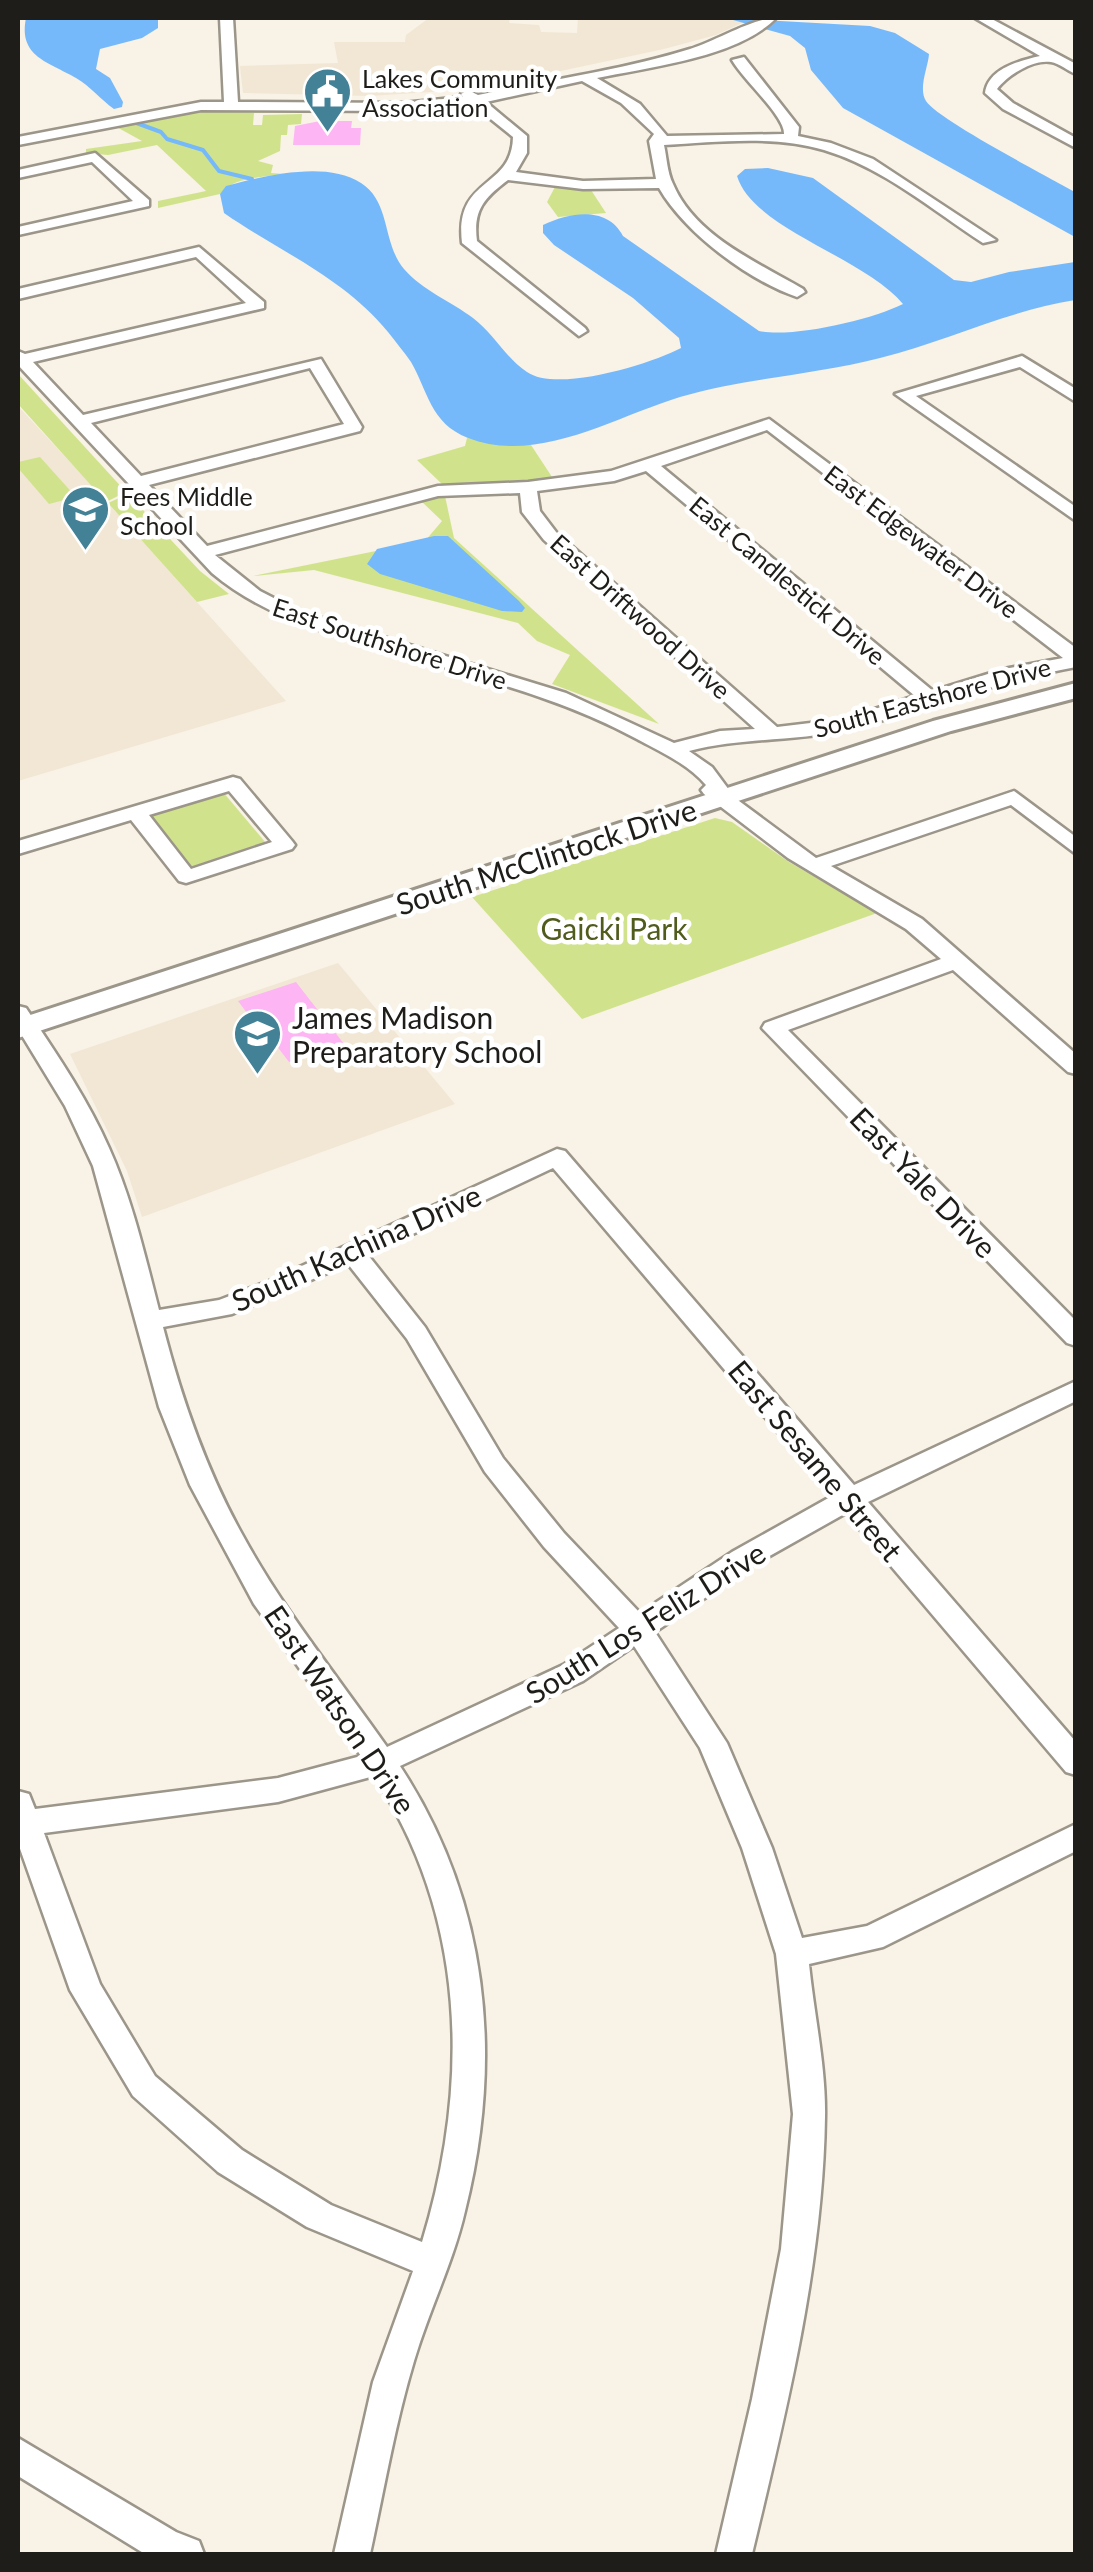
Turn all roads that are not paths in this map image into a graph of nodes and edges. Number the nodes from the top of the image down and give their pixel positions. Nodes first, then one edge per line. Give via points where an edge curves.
1 (226, 18) edge
2 (770, 18) edge
3 (980, 18) edge
4 (753, 24) edge
5 (1053, 57) junction
6 (740, 60) dead end
7 (1076, 70) edge
8 (579, 75) junction
9 (472, 98) junction
10 (231, 101) junction
11 (28, 132) edge
12 (790, 139) junction
13 (18, 141) edge
14 (656, 141) junction
15 (1076, 144) edge
16 (18, 174) edge
17 (506, 174) junction
18 (664, 183) junction
19 (18, 231) edge
20 (988, 240) dead end
21 (797, 292) dead end
22 (18, 294) edge
23 (579, 331) dead end
24 (19, 358) edge
25 (1076, 397) edge
26 (79, 421) junction
27 (648, 464) junction
28 (136, 483) junction
29 (528, 487) junction
30 (1076, 516) edge
31 (203, 553) junction
32 (1076, 660) edge
33 (1076, 690) edge
34 (928, 696) junction
35 (772, 733) junction
36 (671, 750) junction
37 (725, 798) junction
38 (136, 812) junction
39 (18, 848) edge
40 (1076, 848) edge
41 (815, 865) junction
42 (957, 961) junction
43 (21, 1023) edge
44 (1076, 1067) edge
45 (557, 1156) joint
46 (351, 1251) junction
47 (149, 1321) junction
48 (1076, 1336) edge
49 (1076, 1390) edge
50 (849, 1500) junction
51 (639, 1630) junction
52 (382, 1761) junction
53 (1076, 1763) edge
54 (20, 1817) edge
55 (1076, 1836) edge
56 (792, 1954) junction
57 (433, 2263) junction
58 (18, 2456) edge
59 (186, 2554) edge
60 (352, 2554) edge
61 (734, 2554) edge

1 - 10 street
2 - 4 street
3 - 5 street
4 - 8 street via 703,50
5 - 7 street
5 - 15 street via 1013,66 990,90
6 - 12 street via 746,78 785,115
8 - 9 street
8 - 14 street
9 - 10 street via 403,107
9 - 17 street via 520,136 522,148
10 - 11 street
11 - 13 street
12 - 14 street
12 - 20 street via 877,167
14 - 18 street
16 - 19 street via 95,157 144,203
17 - 18 street via 583,185
17 - 23 street via 467,210 470,243
18 - 21 street via 698,226
22 - 24 street via 199,252 258,305
24 - 26 street, East Southshore Drive
25 - 30 street via 1022,361 902,394
26 - 28 street, East Southshore Drive
26 - 28 street via 315,362 354,426
27 - 29 street via 614,476
27 - 32 street, East Edgewater Drive via 769,424
27 - 34 street, East Candlestick Drive
28 - 31 street, East Southshore Drive
29 - 31 street via 438,491
29 - 35 street, East Driftwood Drive via 532,512 550,536
31 - 36 street, East Southshore Drive via 241,588 291,614 573,703
32 - 34 street, South Eastshore Drive
33 - 37 main road, South McClintock Drive
34 - 35 street, South Eastshore Drive via 846,724
35 - 36 street, South Eastshore Drive
36 - 37 street, East Southshore Drive via 699,783
37 - 41 street, East Southshore Drive
37 - 43 main road, South McClintock Drive
38 - 38 street via 186,877 285,846 233,783
38 - 39 street
40 - 41 street via 1014,797
41 - 42 street, East Southshore Drive via 914,924
42 - 44 street, East Southshore Drive
42 - 48 street, East Yale Drive via 773,1028
43 - 47 street, East Watson Drive via 73,1100 104,1166
45 - 46 street, South Kachina Drive
45 - 50 street, East Sesame Street
46 - 47 street, South Kachina Drive via 222,1308
46 - 51 street via 416,1333 494,1466
47 - 52 street, East Watson Drive via 169,1403 247,1569
49 - 50 street, South Los Feliz Drive
50 - 51 street, South Los Feliz Drive via 742,1559
50 - 53 street, East Sesame Street
51 - 52 street, South Los Feliz Drive via 516,1702
51 - 56 street via 712,1743
52 - 54 street, South Los Feliz Drive via 278,1790
52 - 57 street, East Watson Drive via 424,1834 459,1931 473,2037 463,2146
54 - 57 street via 86,1990 144,2086 230,2162 319,2216
55 - 56 street via 872,1938
56 - 61 street via 809,2114 798,2248
57 - 60 street, East Watson Drive via 397,2357
58 - 59 street

